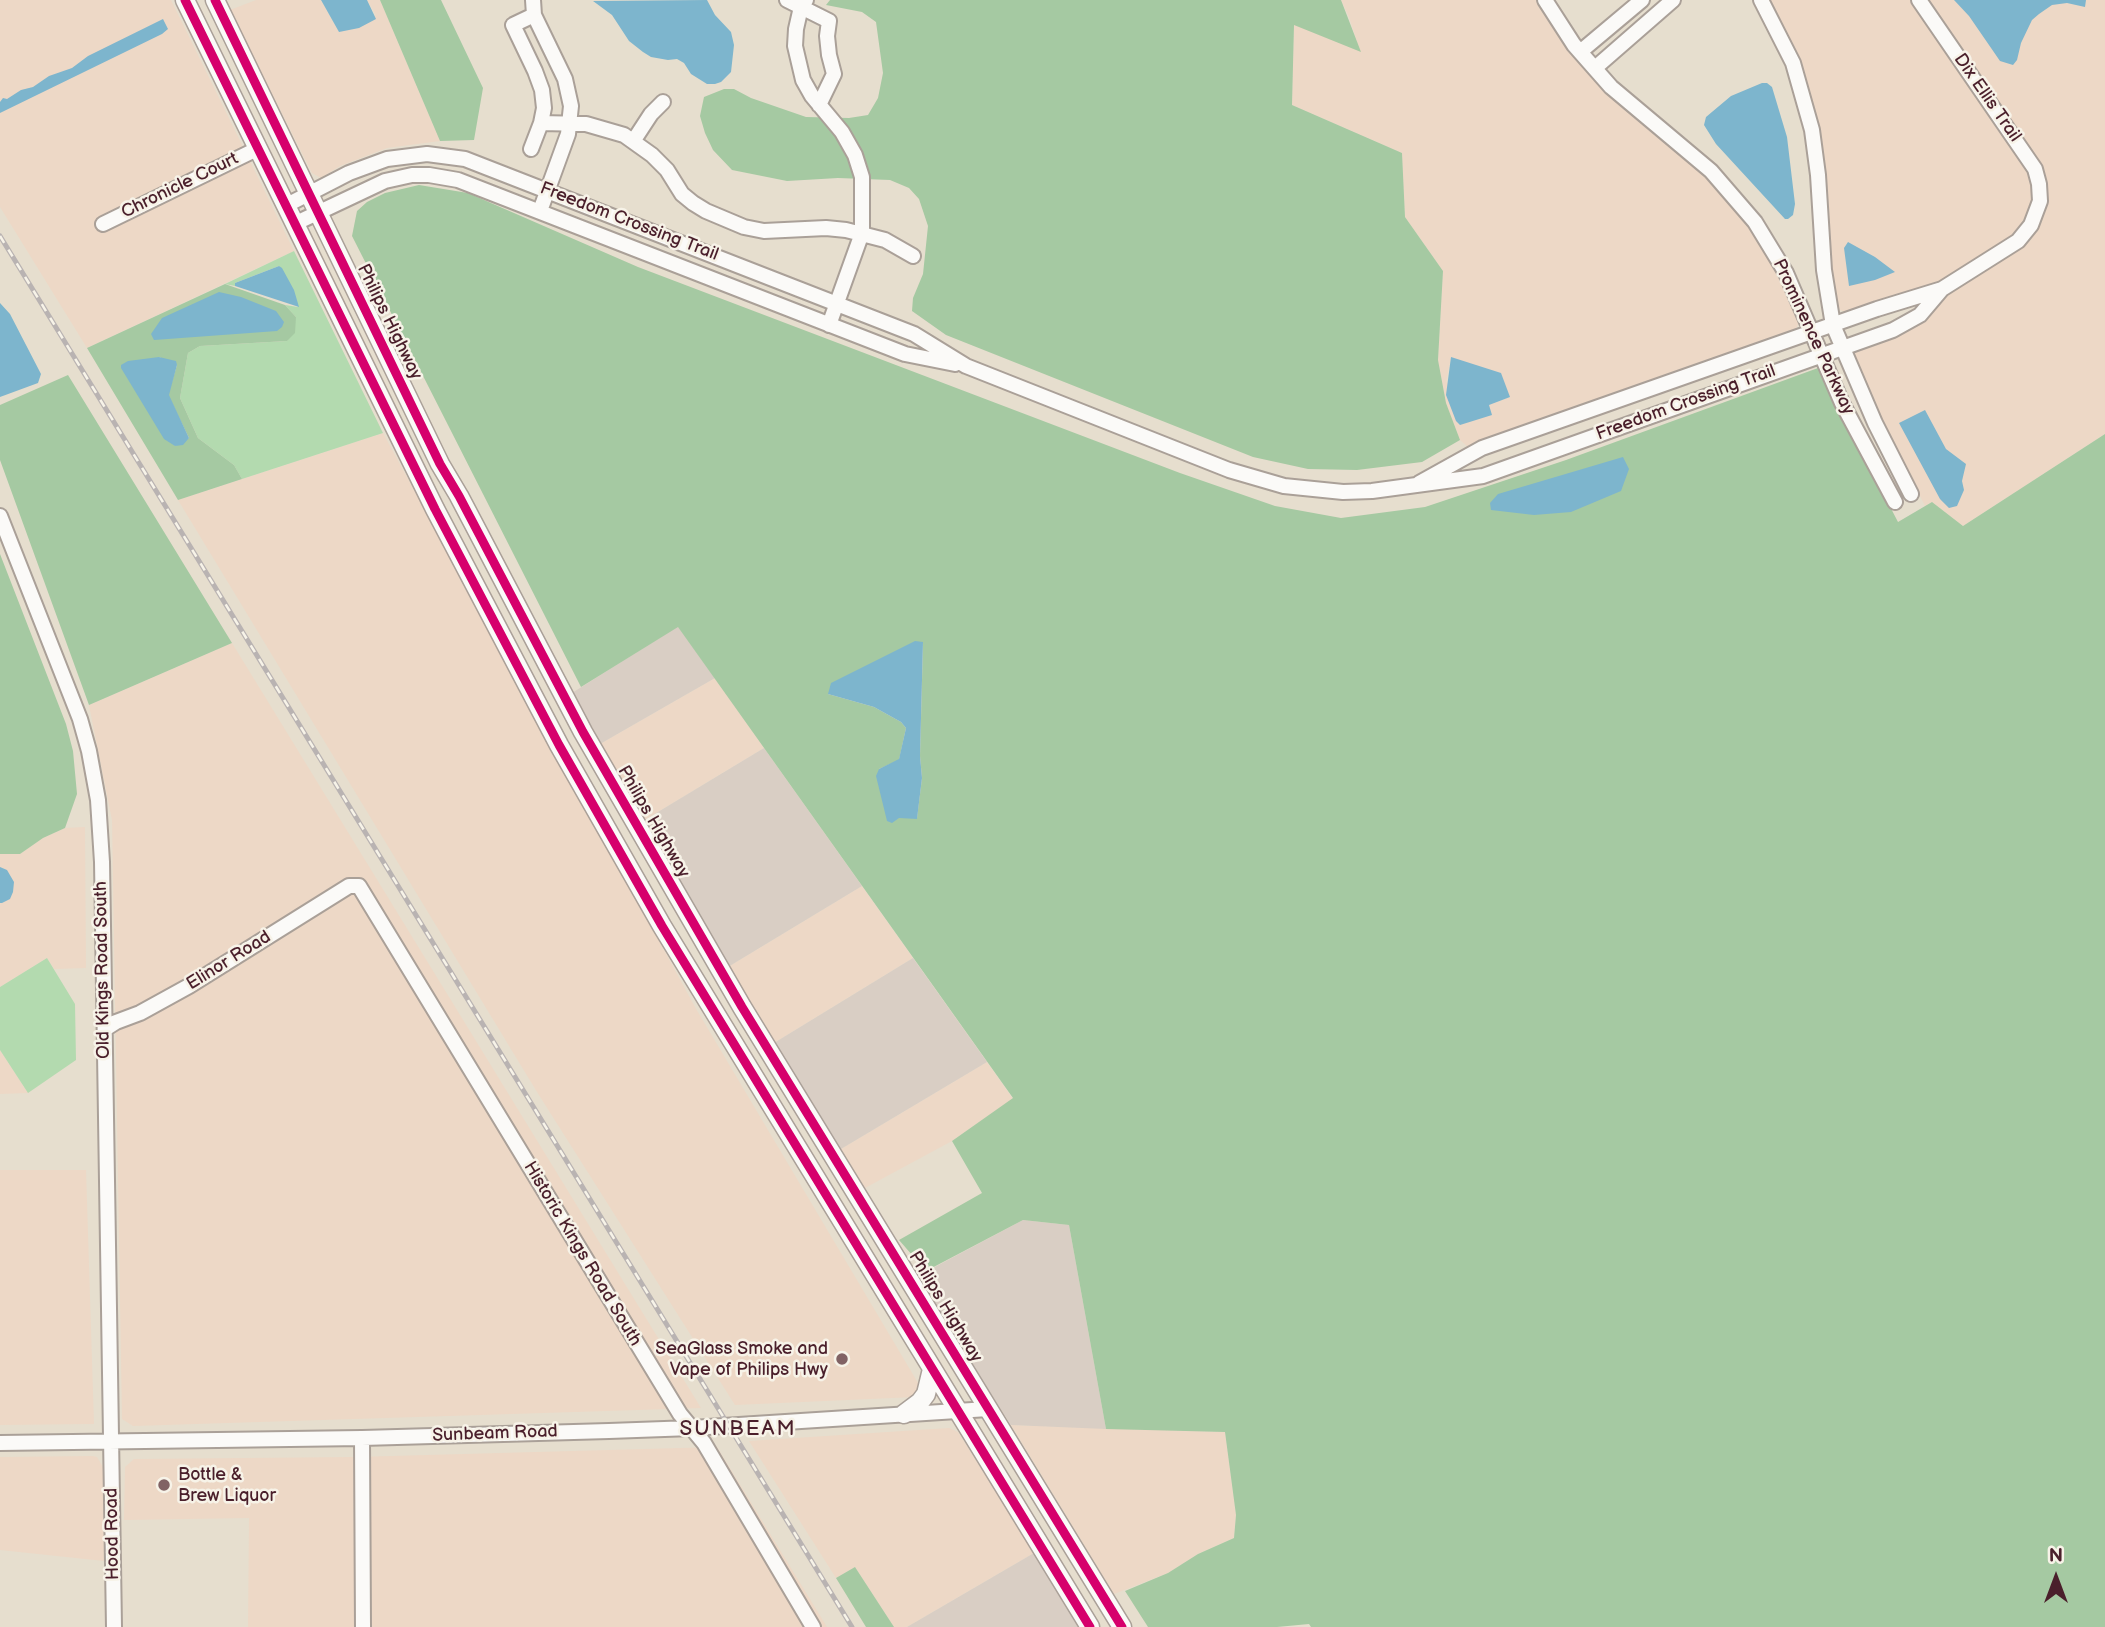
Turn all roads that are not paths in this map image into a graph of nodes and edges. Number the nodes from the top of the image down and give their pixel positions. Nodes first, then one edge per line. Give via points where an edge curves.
1 (185, 0) edge
2 (215, 0) edge
3 (787, 0) edge
4 (1545, 0) edge
5 (1642, 0) edge
6 (1673, 0) edge
7 (1761, 0) edge
8 (1919, 0) edge
9 (804, 4) edge
10 (533, 7) edge
11 (1580, 52) junction
12 (1595, 68) junction
13 (663, 102) dead end
14 (819, 105) junction
15 (541, 122) junction
16 (569, 123) junction
17 (634, 140) junction
18 (257, 149) junction
19 (531, 149) dead end
20 (411, 154) junction
21 (412, 175) junction
22 (547, 190) junction
23 (310, 193) junction
24 (2040, 201) joint
25 (285, 206) junction
26 (318, 211) junction
27 (540, 211) junction
28 (103, 224) dead end
29 (294, 224) junction
30 (862, 233) junction
31 (913, 256) dead end
32 (1941, 289) junction
33 (837, 304) junction
34 (829, 324) junction
35 (1833, 325) junction
36 (1813, 331) junction
37 (1842, 348) junction
38 (1822, 355) junction
39 (965, 366) junction
40 (391, 417) junction
41 (440, 464) junction
42 (1415, 485) junction
43 (1911, 494) dead end
44 (1895, 502) dead end
45 (0, 516) edge
46 (583, 732) junction
47 (559, 745) junction
48 (349, 886) joint
49 (656, 915) junction
50 (742, 1007) junction
51 (722, 1026) junction
52 (104, 1029) junction
53 (805, 1110) junction
54 (932, 1369) junction
55 (988, 1409) junction
56 (958, 1411) junction
57 (904, 1415) junction
58 (692, 1428) junction
59 (362, 1438) junction
60 (111, 1442) junction
61 (0, 1443) edge
62 (114, 1627) edge
63 (363, 1627) edge
64 (813, 1627) edge
65 (1090, 1627) edge
66 (1122, 1627) edge

1 - 18 main road
2 - 23 main road, Philips Highway
3 - 9 street
4 - 11 street, Prominence Parkway
5 - 11 street
6 - 12 street
7 - 35 street, Prominence Parkway via 1793,63 1812,130
8 - 24 street, Dix Ellis Trail via 2032,163
9 - 14 street via 796,29 797,62
9 - 14 street via 829,21 834,74
10 - 15 street via 513,25 542,90
10 - 16 street via 565,79 571,106
11 - 12 street, Prominence Parkway
12 - 36 street, Prominence Parkway via 1622,98 1711,171 1740,202 1786,273
13 - 17 street
14 - 30 street via 855,155 862,177
15 - 16 street
15 - 19 street
16 - 17 street via 605,128
16 - 22 street
17 - 30 street via 667,170 682,194 719,217 764,231 826,228
18 - 25 main road
18 - 28 street, Chronicle Court
20 - 21 street
20 - 22 street, Freedom Crossing Trail via 465,159
20 - 23 street, Freedom Crossing Trail via 366,165
21 - 26 street, Freedom Crossing Trail via 385,181
21 - 27 street, Freedom Crossing Trail via 458,180
22 - 27 street
22 - 33 street, Freedom Crossing Trail
23 - 25 street, Freedom Crossing Trail
23 - 26 main road, Philips Highway
24 - 32 street, Freedom Crossing Trail via 2031,225 2018,241
25 - 29 main road
26 - 29 street, Freedom Crossing Trail
26 - 41 main road, Philips Highway
27 - 34 street, Freedom Crossing Trail
29 - 40 main road
30 - 31 street
30 - 33 street
32 - 35 street, Freedom Crossing Trail
32 - 37 street, Freedom Crossing Trail via 1920,315
33 - 34 street
33 - 39 street, Freedom Crossing Trail via 914,334
34 - 39 street, Freedom Crossing Trail via 905,354
35 - 36 street, Freedom Crossing Trail
35 - 37 street, Prominence Parkway
36 - 38 street, Prominence Parkway
36 - 42 street, Freedom Crossing Trail via 1482,448
37 - 38 street, Freedom Crossing Trail
37 - 43 street, Prominence Parkway
38 - 42 street, Freedom Crossing Trail via 1483,476
38 - 44 street, Prominence Parkway
39 - 42 street, Freedom Crossing Trail via 1229,470 1284,486 1372,491
40 - 41 main road via 407,422 425,451
40 - 47 main road
41 - 46 main road, Philips Highway
45 - 52 street, Old Kings Road South via 70,692 93,768 100,819
46 - 47 main road
46 - 50 main road, Philips Highway
47 - 49 main road
48 - 52 street, Elinor Road via 189,986
48 - 58 street, Historic Kings Road South via 359,886
49 - 50 main road via 680,933 715,993
49 - 51 main road
50 - 53 main road, Philips Highway
51 - 53 main road via 745,1033 780,1093
51 - 54 main road
52 - 60 street, Old Kings Road South
53 - 55 main road, Philips Highway
54 - 56 main road
54 - 57 main road via 926,1394
55 - 56 street, Sunbeam Road
55 - 66 main road, Philips Highway
56 - 57 street, Sunbeam Road
56 - 65 main road
57 - 58 street, Sunbeam Road
58 - 59 street, Sunbeam Road
58 - 64 street, Historic Kings Road South
59 - 60 street, Sunbeam Road
59 - 63 street
60 - 61 street, Sunbeam Road
60 - 62 street, Hood Road

